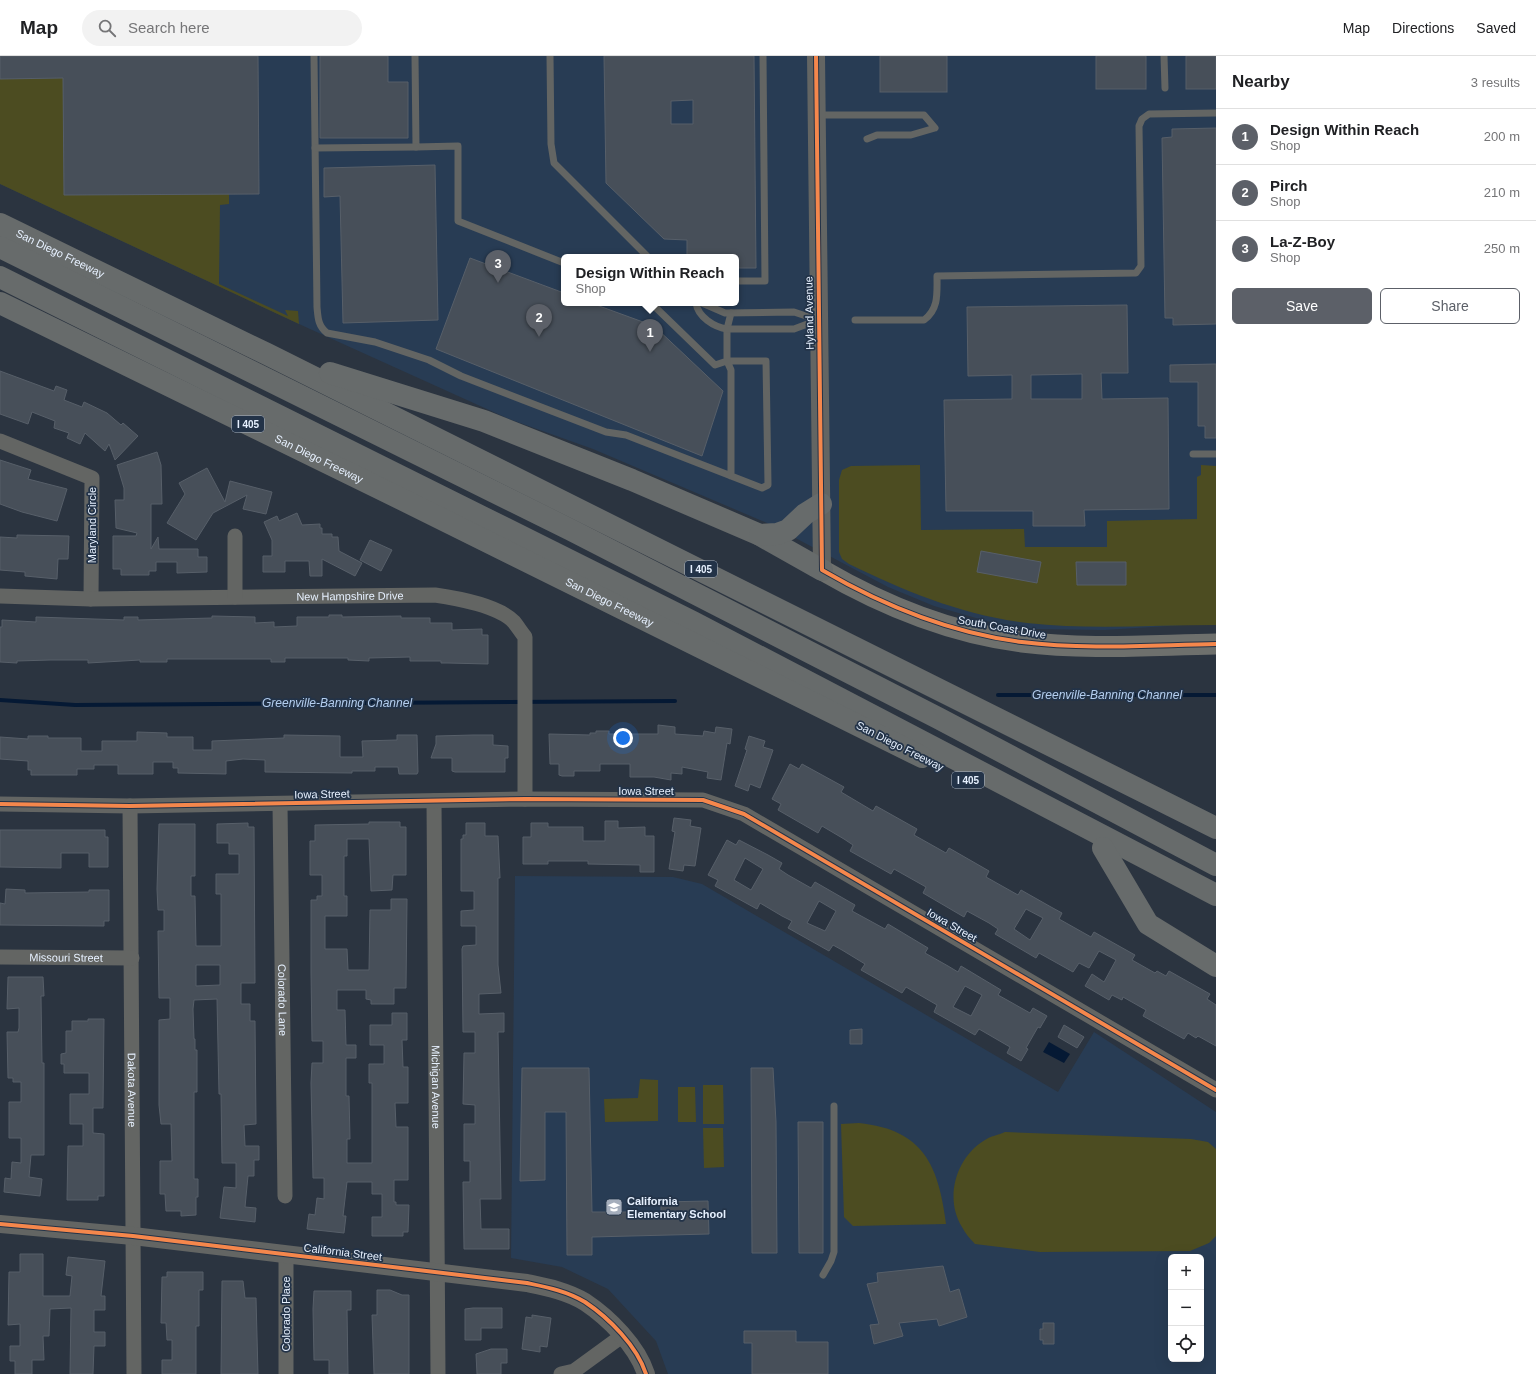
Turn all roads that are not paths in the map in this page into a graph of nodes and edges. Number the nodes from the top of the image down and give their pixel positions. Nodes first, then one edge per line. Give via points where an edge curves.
1 (314, 56) edge
2 (415, 56) edge
3 (550, 56) edge
4 (763, 56) edge
5 (816, 56) edge
6 (1164, 56) edge
7 (1165, 88) dead end
8 (1216, 113) edge
9 (817, 115) junction
10 (867, 139) dead end
11 (416, 147) junction
12 (315, 148) junction
13 (0, 224) edge
14 (0, 247) edge
15 (645, 254) edge
16 (561, 262) edge
17 (0, 277) edge
18 (739, 282) edge
19 (0, 303) edge
20 (654, 306) edge
21 (696, 306) edge
22 (708, 306) edge
23 (731, 313) junction
24 (818, 320) junction
25 (855, 320) dead end
26 (727, 329) junction
27 (267, 354) junction
28 (727, 361) junction
29 (0, 441) edge
30 (1193, 454) dead end
31 (1216, 454) edge
32 (731, 476) junction
33 (821, 504) junction
34 (760, 535) junction
35 (235, 536) dead end
36 (822, 570) junction
37 (0, 596) edge
38 (234, 597) junction
39 (91, 599) junction
40 (1216, 644) edge
41 (525, 799) junction
42 (434, 801) junction
43 (0, 804) edge
44 (280, 804) junction
45 (130, 806) junction
46 (1216, 828) edge
47 (1103, 848) junction
48 (1216, 865) edge
49 (1216, 895) edge
50 (1216, 909) edge
51 (0, 957) edge
52 (132, 958) junction
53 (1216, 966) edge
54 (1216, 1090) edge
55 (834, 1106) dead end
56 (285, 1196) dead end
57 (0, 1224) edge
58 (133, 1236) junction
59 (286, 1254) junction
60 (437, 1273) junction
61 (823, 1274) dead end
62 (622, 1336) junction
63 (134, 1374) edge
64 (286, 1374) edge
65 (438, 1374) edge
66 (561, 1374) edge
67 (646, 1374) edge

1 - 12 lane
2 - 11 lane
3 - 15 lane via 551,144 554,163
4 - 18 lane via 764,281
5 - 9 street, Hyland Avenue
6 - 7 lane
8 - 25 lane via 1150,114 1142,119 1139,126 1141,266 1136,273 937,276 937,302 930,316 924,320
9 - 10 lane via 924,115 935,128 911,135 877,135
9 - 24 street, Hyland Avenue
11 - 12 lane
11 - 16 lane via 458,146 458,222
12 - 32 lane via 317,307 318,322 327,334 375,342 429,360 461,376 606,432 626,435
13 - 27 highway, San Diego Freeway / I 405
14 - 48 highway via 571,530
17 - 49 highway via 700,626
19 - 47 highway, San Diego Freeway / I 405 via 379,488
20 - 28 lane via 715,365
21 - 26 lane via 710,322
22 - 23 lane
23 - 24 lane via 794,312
23 - 26 lane
24 - 26 lane via 794,329
24 - 33 street, Hyland Avenue
26 - 28 lane
27 - 34 highway via 484,421
27 - 46 highway, San Diego Freeway / I 405
28 - 32 lane via 731,370
28 - 32 lane via 766,361 768,485 762,488
29 - 39 street, Maryland Circle via 92,478
30 - 31 lane
33 - 34 highway via 805,514 788,530 777,534
33 - 36 street, Hyland Avenue
34 - 36 highway
35 - 38 street
36 - 40 main road, South Coast Drive via 851,586 938,624 1022,642 1057,645
37 - 39 street, New Hampshire Drive
38 - 39 street, New Hampshire Drive
38 - 41 street, New Hampshire Drive via 435,595 489,608 513,621 525,637
41 - 42 street, Iowa Street
41 - 54 street, Iowa Street via 703,800 744,814
42 - 44 street, Iowa Street
42 - 60 street, Michigan Avenue
43 - 45 street, Iowa Street
44 - 45 street, Iowa Street
44 - 56 street, Colorado Lane
45 - 52 street, Dakota Avenue
47 - 50 highway, San Diego Freeway / I 405
47 - 53 highway via 1148,924
51 - 52 street, Missouri Street
52 - 58 street, Dakota Avenue
55 - 61 lane via 834,1252
57 - 58 street, California Street
58 - 59 street, California Street
58 - 63 street, Dakota Avenue
59 - 60 street, California Street
59 - 64 street, Colorado Place
60 - 62 street, California Street via 527,1283 554,1289 585,1302
60 - 65 street, Michigan Avenue
62 - 66 street via 574,1371
62 - 67 street, California Street

